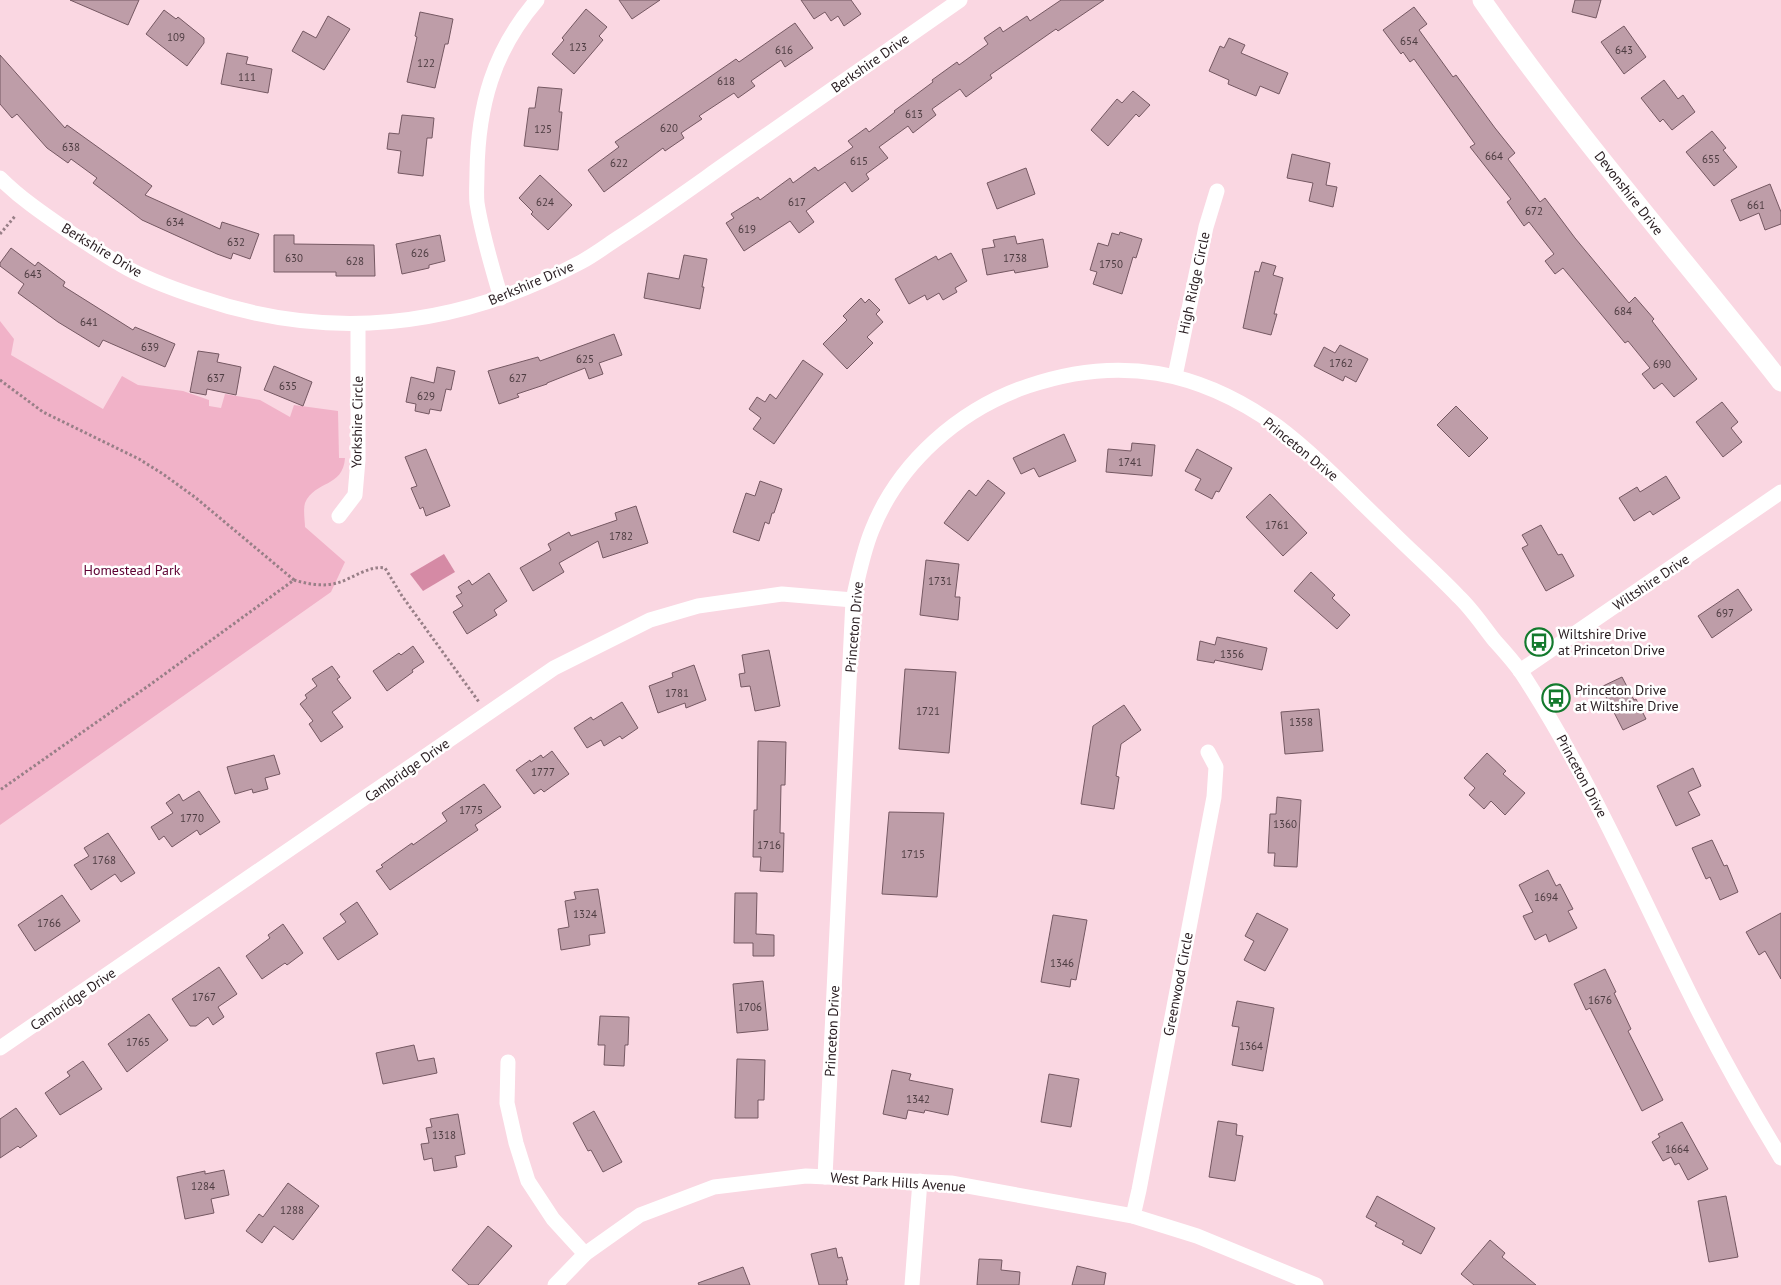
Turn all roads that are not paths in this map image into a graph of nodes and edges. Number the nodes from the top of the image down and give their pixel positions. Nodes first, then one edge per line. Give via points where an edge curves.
1 (537, 0) edge
2 (960, 0) edge
3 (1482, 0) edge
4 (0, 178) edge
5 (1216, 191) dead end
6 (501, 298) junction
7 (358, 324) junction
8 (1175, 376) junction
9 (1781, 382) edge
10 (1781, 492) edge
11 (340, 516) dead end
12 (854, 600) junction
13 (1520, 671) junction
14 (1208, 752) dead end
15 (0, 1048) edge
16 (508, 1062) dead end
17 (1781, 1158) edge
18 (825, 1177) junction
19 (920, 1181) junction
20 (1133, 1216) junction
21 (585, 1254) junction
22 (555, 1285) edge
23 (912, 1285) edge
24 (1316, 1285) edge

1 - 6 street via 505,44 488,86 478,142 477,201
2 - 6 street, Berkshire Drive via 640,224 583,261
3 - 9 street, Devonshire Drive via 1525,62
4 - 7 street, Berkshire Drive via 25,202 63,227 122,265 165,286 226,307 275,318
5 - 8 street, High Ridge Circle
6 - 7 street, Berkshire Drive via 412,320
7 - 11 street, Yorkshire Circle via 355,495
8 - 12 street, Princeton Drive via 1129,369 1072,374 1018,389 970,413 921,455 886,500 871,530
8 - 13 street, Princeton Drive via 1206,386 1284,432 1343,483 1461,598
10 - 13 street, Wiltshire Drive
12 - 15 street, Cambridge Drive via 782,594 698,606 650,620 554,668
12 - 18 street, Princeton Drive
13 - 17 street, Princeton Drive via 1614,835 1690,995
14 - 20 street, Greenwood Circle via 1216,767 1214,797
16 - 21 street via 507,1102 528,1181 553,1219
18 - 19 street, West Park Hills Avenue
18 - 21 street, West Park Hills Avenue via 806,1176 714,1187 640,1215
19 - 20 street, West Park Hills Avenue via 951,1182
19 - 23 street
20 - 24 street, West Park Hills Avenue via 1197,1236
21 - 22 street, West Park Hills Avenue

